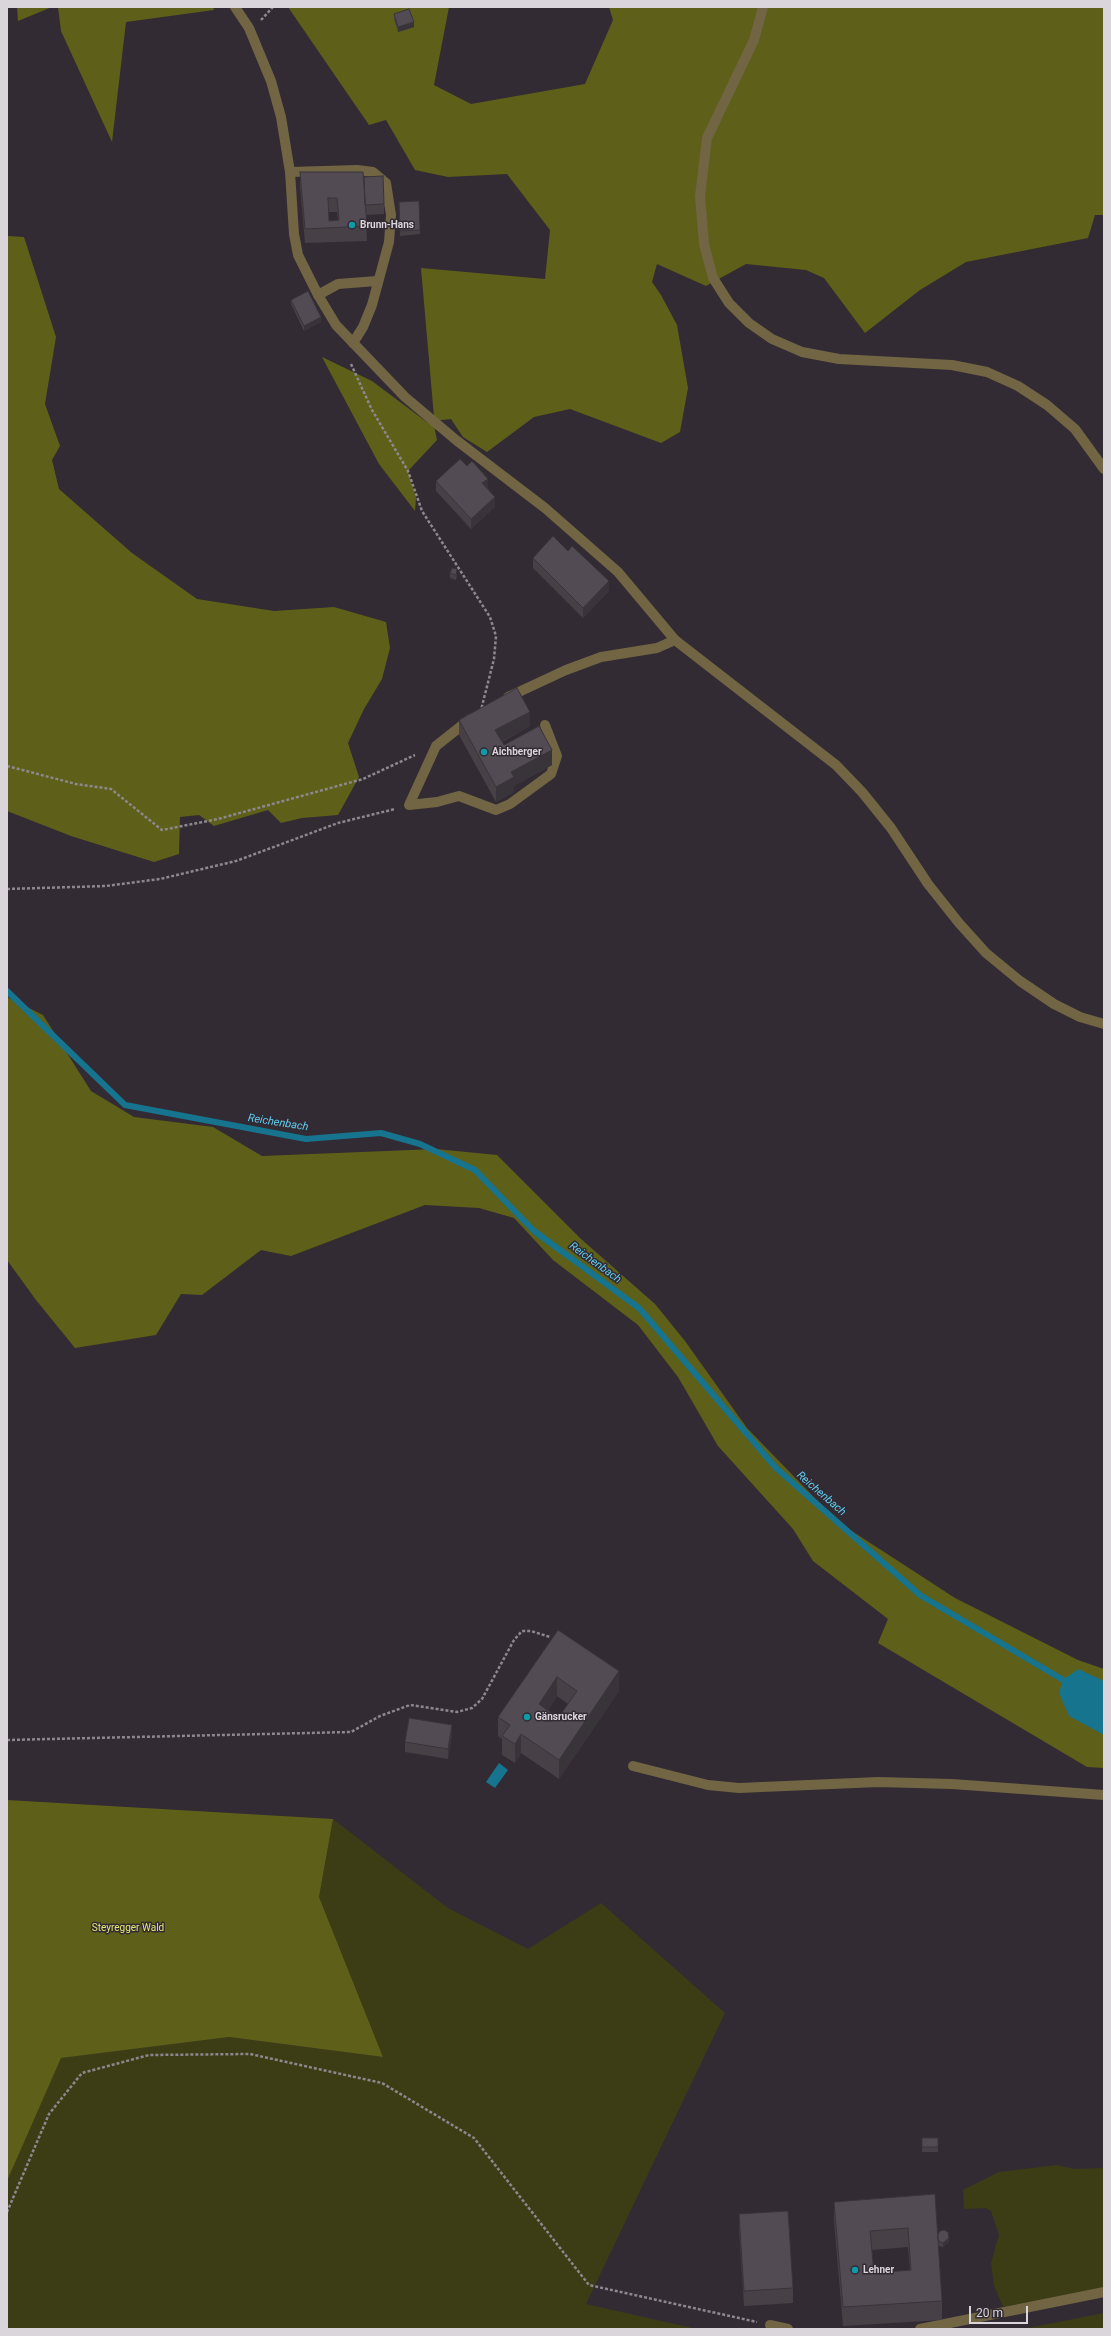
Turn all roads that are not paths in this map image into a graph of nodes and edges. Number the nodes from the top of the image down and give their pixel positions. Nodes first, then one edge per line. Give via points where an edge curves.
1 (235, 7) edge
2 (763, 7) edge
3 (290, 172) junction
4 (378, 281) junction
5 (318, 295) junction
6 (353, 343) junction
7 (1104, 469) edge
8 (675, 640) junction
9 (497, 702) edge
10 (480, 711) edge
11 (545, 725) dead end
12 (1104, 1024) edge
13 (633, 1766) dead end
14 (1104, 1795) edge
15 (1104, 2292) edge
16 (770, 2325) road end
17 (788, 2329) edge
18 (920, 2329) edge

1 - 3 street via 249,28 271,81 281,117
2 - 7 street via 754,40 707,138 700,196 704,244 713,278 729,303 772,339 802,352 840,359 952,365 987,372 1018,386 1047,405 1075,429
3 - 4 street via 356,170 373,172 386,183 391,215 389,242
3 - 5 street via 298,255
4 - 5 street via 338,284
4 - 6 street via 372,305
5 - 6 street via 336,325
6 - 8 street via 405,397 591,546 618,572
8 - 9 street via 657,648 601,657
8 - 12 street via 836,765 891,828 932,889 986,953 1054,1004 1080,1017
10 - 11 street via 436,746 410,805 459,796 496,810 510,804 551,774 557,756
13 - 14 street via 708,1785 739,1788 878,1782 952,1784
15 - 18 street
16 - 17 street

